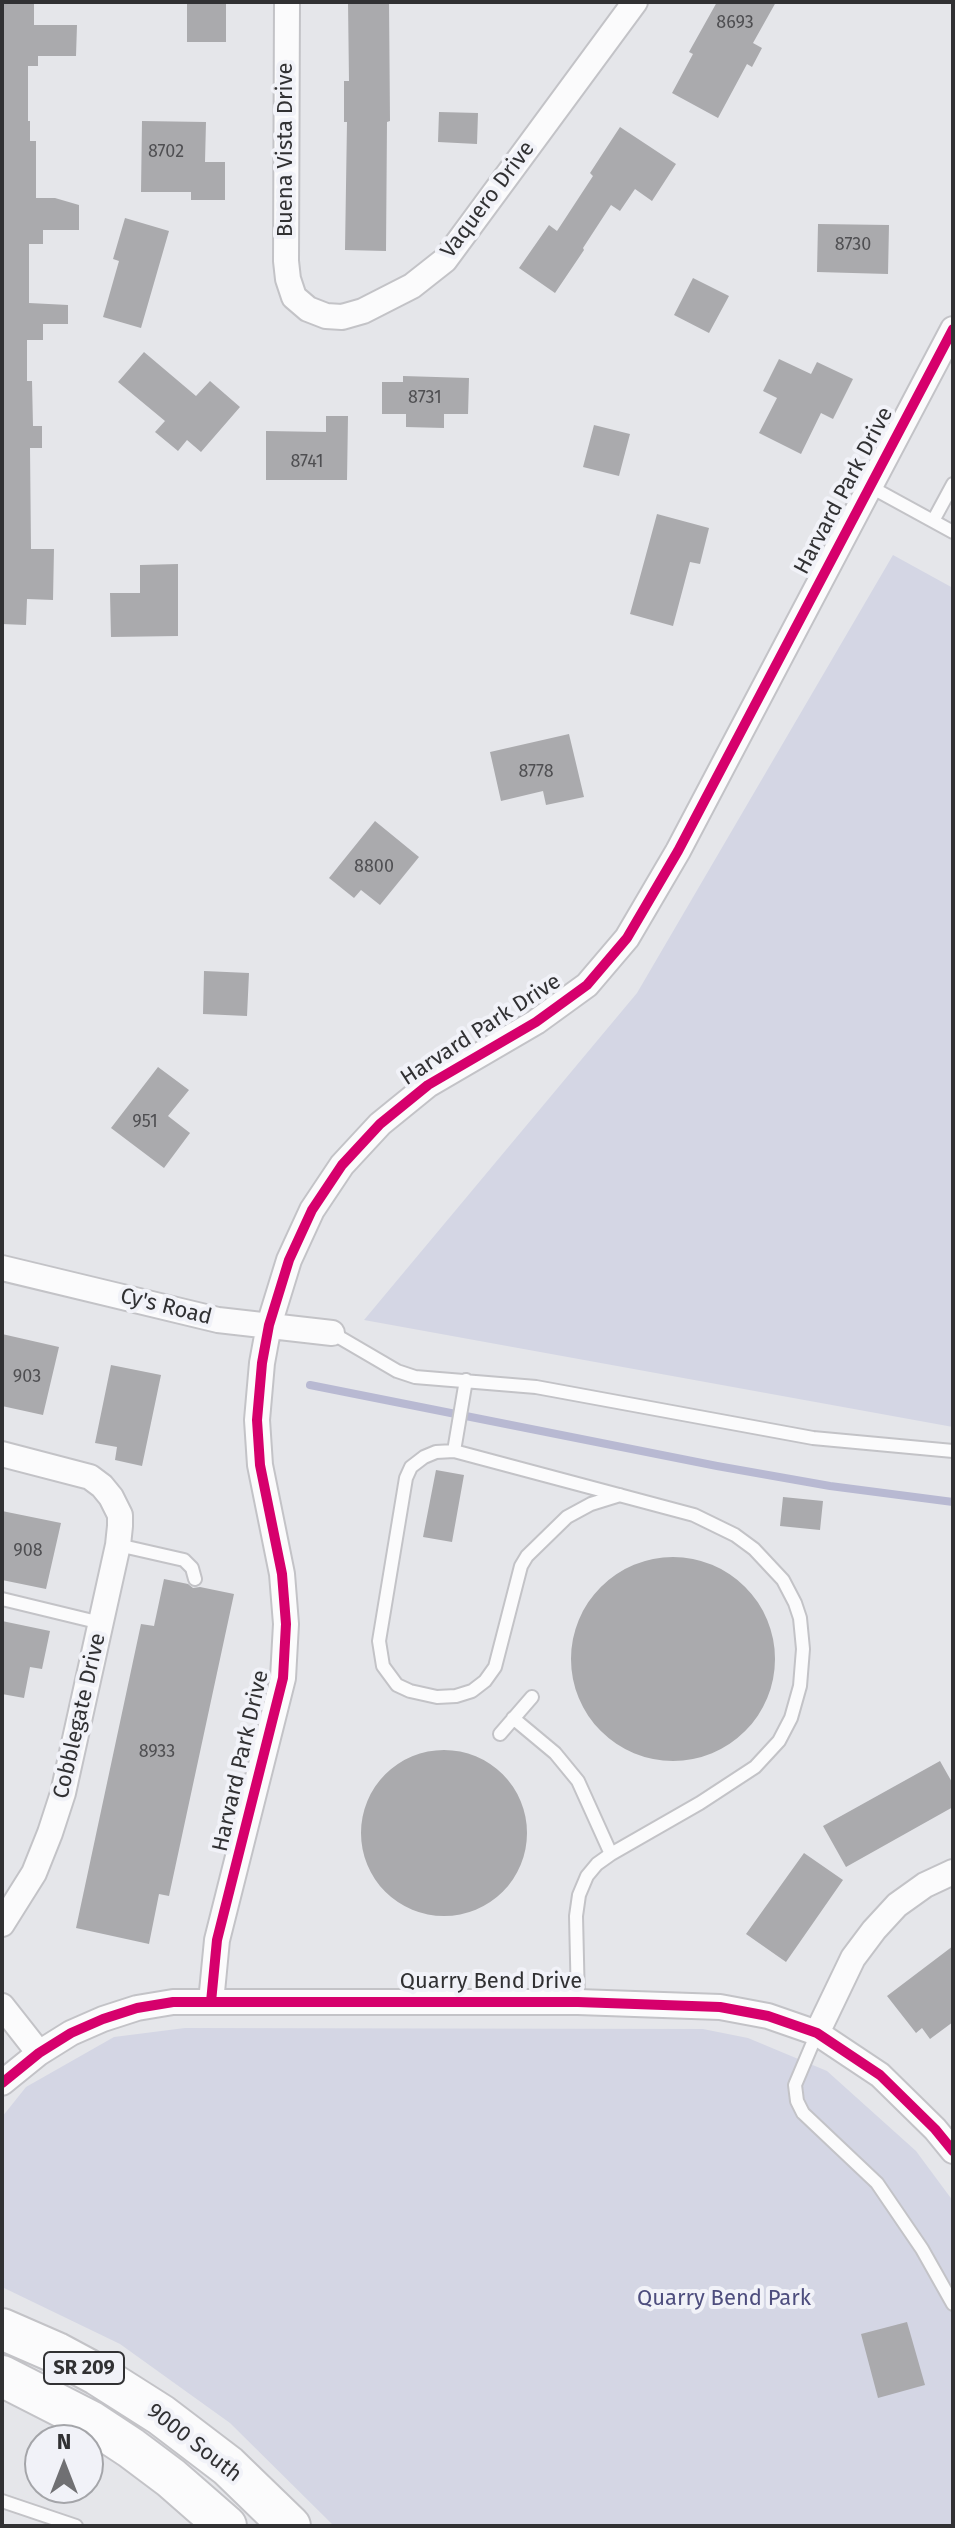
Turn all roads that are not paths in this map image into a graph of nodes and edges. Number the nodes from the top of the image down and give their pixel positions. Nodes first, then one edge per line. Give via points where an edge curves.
1 (287, 2) edge
2 (635, 2) edge
3 (294, 297) joint
4 (953, 329) edge
5 (953, 484) edge
6 (869, 486) junction
7 (933, 521) junction
8 (953, 532) edge
9 (2, 1268) edge
10 (269, 1325) junction
11 (332, 1333) joint
12 (466, 1380) junction
13 (454, 1451) junction
14 (953, 1451) edge
15 (2, 1454) edge
16 (620, 1495) junction
17 (118, 1545) junction
18 (195, 1579) dead end
19 (2, 1599) edge
20 (101, 1623) junction
21 (532, 1697) dead end
22 (513, 1718) junction
23 (500, 1734) dead end
24 (611, 1854) junction
25 (953, 1872) edge
26 (2, 1924) edge
27 (211, 2002) junction
28 (578, 2002) junction
29 (2, 2006) edge
30 (817, 2033) junction
31 (39, 2053) junction
32 (4, 2076) edge
33 (953, 2151) edge
34 (953, 2304) edge
35 (2, 2329) edge
36 (2, 2376) edge
37 (2, 2501) edge
38 (76, 2526) edge
39 (226, 2526) edge
40 (290, 2526) edge

1 - 3 street, Buena Vista Drive via 286,261
2 - 3 street, Vaquero Drive via 445,260 412,286 342,317 308,309
4 - 6 street, Harvard Park Drive
5 - 7 lane
6 - 7 lane
6 - 10 street, Harvard Park Drive via 627,938 587,985 536,1022 428,1085 380,1124 342,1165 312,1210 289,1260
7 - 8 lane
9 - 10 street, Cy's Road via 218,1320
10 - 11 street, Cy's Road
10 - 27 street, Harvard Park Drive via 257,1420 260,1465 282,1574 283,1678 217,1940
11 - 12 lane via 397,1371
12 - 13 lane
12 - 14 lane via 536,1387 813,1438
13 - 16 lane
13 - 16 lane via 424,1457 406,1478 379,1641 388,1676 422,1695 456,1696 485,1681 495,1667 527,1556 567,1517
15 - 17 street, Cobblegate Drive via 90,1477 102,1486 120,1515
16 - 24 lane via 715,1523 754,1549 783,1580 795,1603 803,1649 791,1718 768,1753 741,1778
17 - 18 lane via 184,1560
17 - 20 street, Cobblegate Drive
19 - 20 lane
20 - 26 street, Cobblegate Drive via 50,1833 34,1873
21 - 22 lane
22 - 23 lane
22 - 24 lane via 555,1753 578,1781
24 - 28 lane via 587,1876 579,1895
25 - 30 street via 897,1905 874,1930 853,1958
27 - 28 street, Quarry Bend Drive
27 - 31 street, Quarry Bend Drive via 137,2008 71,2033
28 - 30 street, Quarry Bend Drive via 720,2007
29 - 31 street
30 - 33 street, Quarry Bend Drive via 880,2075
30 - 34 lane via 795,2085 803,2113 877,2183
31 - 32 street, Quarry Bend Drive
35 - 40 main road, 9000 South / SR 209 via 57,2353 138,2400 228,2466
36 - 39 main road, 9000 South / SR 209 via 131,2448
37 - 38 lane

